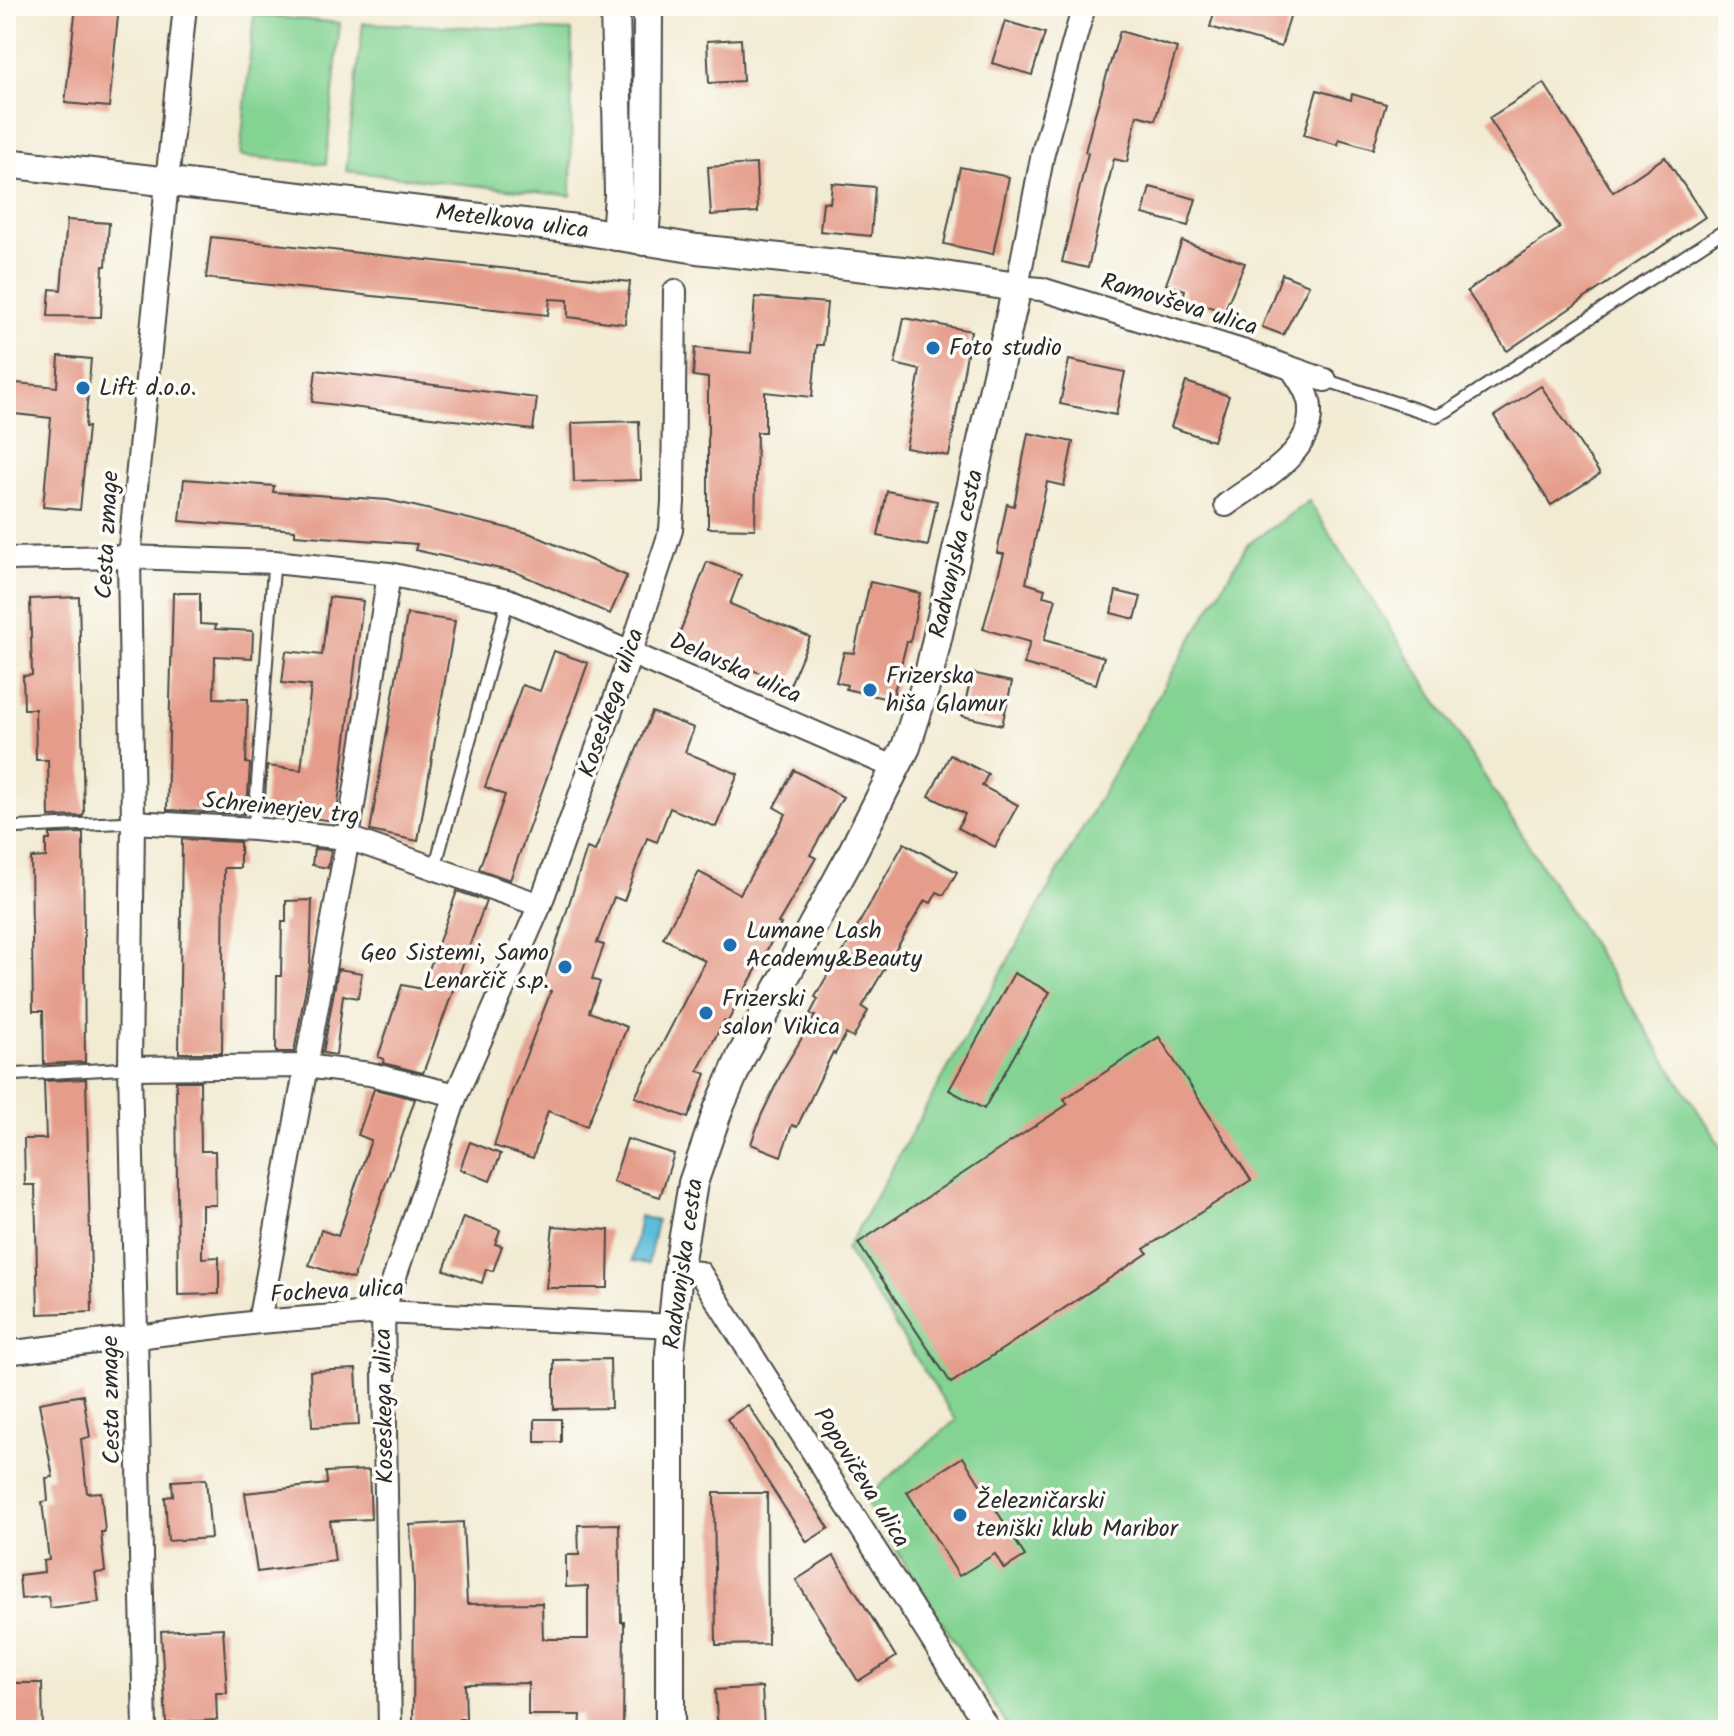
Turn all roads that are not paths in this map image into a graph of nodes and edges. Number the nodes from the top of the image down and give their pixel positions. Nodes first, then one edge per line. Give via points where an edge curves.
1 (185, 6) edge
2 (615, 6) edge
3 (648, 6) edge
4 (1084, 6) edge
5 (6, 163) edge
6 (166, 182) junction
7 (1728, 228) edge
8 (630, 239) junction
9 (1017, 287) junction
10 (675, 291) dead end
11 (1292, 369) junction
12 (1325, 380) joint
13 (1226, 505) dead end
14 (129, 557) junction
15 (6, 559) edge
16 (274, 562) junction
17 (389, 574) junction
18 (508, 600) junction
19 (629, 652) junction
20 (896, 768) junction
21 (133, 822) junction
22 (6, 828) edge
23 (254, 829) junction
24 (348, 838) junction
25 (435, 867) junction
26 (540, 905) junction
27 (305, 1066) junction
28 (130, 1068) junction
29 (6, 1075) edge
30 (456, 1095) junction
31 (678, 1271) junction
32 (383, 1312) junction
33 (259, 1322) junction
34 (673, 1326) junction
35 (137, 1339) junction
36 (6, 1353) edge
37 (145, 1730) edge
38 (390, 1730) edge
39 (670, 1730) edge
40 (989, 1730) edge

1 - 6 street, Cesta zmage
2 - 8 street via 619,195
3 - 8 street via 647,199
4 - 9 street, Radvanjska cesta via 1043,153
5 - 6 street, Metelkova ulica
6 - 8 street, Metelkova ulica
6 - 14 street, Cesta zmage
7 - 12 lane via 1436,416
8 - 9 street, Metelkova ulica
9 - 11 street, Ramovševa ulica via 1041,289
9 - 20 street, Radvanjska cesta via 929,674
10 - 19 street, Koseskega ulica via 671,530
11 - 12 street, Ramovševa ulica
11 - 13 street via 1310,409 1305,432 1291,457
14 - 15 street, Delavska ulica
14 - 16 street, Delavska ulica
14 - 21 street, Cesta zmage
16 - 17 street, Delavska ulica
16 - 23 lane
17 - 18 street, Delavska ulica
17 - 24 street
18 - 19 street, Delavska ulica
18 - 25 lane
19 - 20 street, Delavska ulica
19 - 26 street, Koseskega ulica
20 - 31 street, Radvanjska cesta via 741,1057 718,1110 693,1183
21 - 22 lane, Schreinerjev trg
21 - 23 street, Schreinerjev trg
21 - 28 street, Cesta zmage
23 - 24 street, Schreinerjev trg
24 - 25 street, Schreinerjev trg
24 - 27 street
25 - 26 street, Schreinerjev trg
26 - 30 street, Koseskega ulica
27 - 28 street
27 - 30 street via 370,1074
27 - 33 street
28 - 29 lane
28 - 35 street, Cesta zmage
30 - 32 street, Koseskega ulica
31 - 34 street, Radvanjska cesta
31 - 40 street, Popovičeva ulica via 700,1273
32 - 33 street, Focheva ulica
32 - 34 street, Focheva ulica
32 - 38 street, Koseskega ulica
33 - 35 street, Focheva ulica
34 - 39 street, Radvanjska cesta
35 - 36 street, Focheva ulica
35 - 37 street, Cesta zmage

